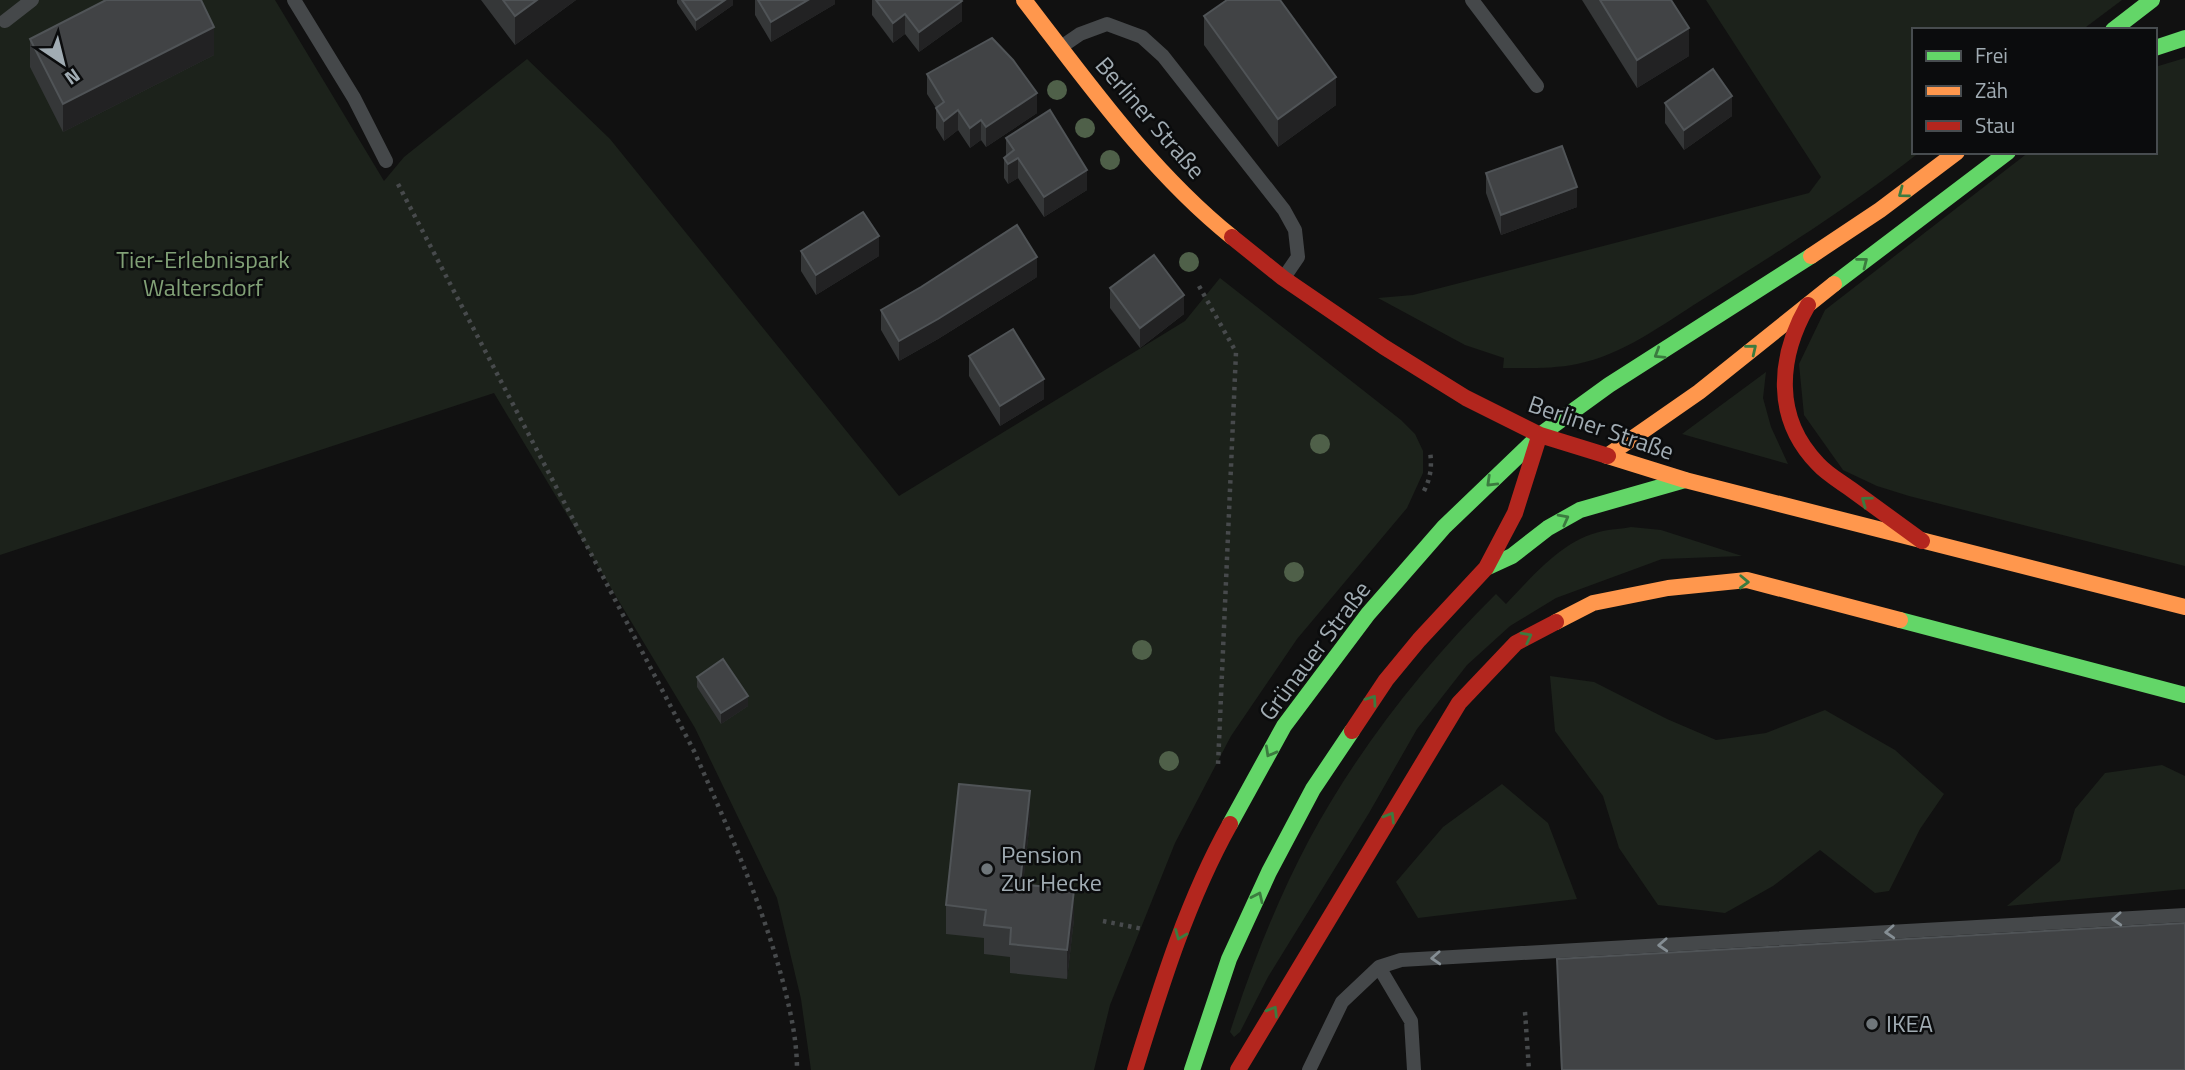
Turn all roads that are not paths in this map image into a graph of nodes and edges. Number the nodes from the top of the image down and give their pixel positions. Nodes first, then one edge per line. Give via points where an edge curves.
1 (32, 0) edge
2 (294, 0) edge
3 (1024, 0) edge
4 (1472, 0) edge
5 (2152, 0) edge
6 (5, 21) dead end
7 (2116, 28) edge
8 (2185, 38) edge
9 (2157, 47) edge
10 (1060, 48) junction
11 (1537, 86) dead end
12 (1954, 154) edge
13 (2005, 154) edge
14 (386, 161) road end
15 (1283, 278) junction
16 (1809, 303) junction
17 (1540, 435) junction
18 (1607, 456) junction
19 (1685, 480) junction
20 (1922, 541) junction
21 (1486, 568) junction
22 (2185, 607) edge
23 (2185, 695) edge
24 (2185, 915) edge
25 (1379, 967) junction
26 (1135, 1070) edge
27 (1192, 1070) edge
28 (1238, 1070) edge
29 (1309, 1070) edge
30 (1414, 1070) edge

1 - 6 lane
2 - 14 lane
3 - 10 main road, Berliner Straße
4 - 11 lane
5 - 7 main road
8 - 9 main road
10 - 15 main road, Berliner Straße via 1154,162 1216,224
10 - 15 lane via 1107,24 1142,37 1163,56 1295,230 1297,257
12 -> 17 main road, Grünauer Straße via 1860,224 1609,385
16 -> 13 main road
15 - 17 main road, Berliner Straße via 1439,382
18 -> 16 main road via 1699,392
20 -> 16 main road via 1820,467 1796,438 1784,400 1787,362 1793,333
17 - 18 main road, Berliner Straße
17 - 21 main road via 1515,513
17 -> 26 main road, Grünauer Straße via 1436,536 1368,614 1284,726 1216,849 1168,965
18 - 19 main road, Berliner Straße
19 - 20 main road, Berliner Straße
21 -> 19 main road via 1580,510
20 - 22 main road, Berliner Straße
27 -> 21 main road via 1229,959 1313,789 1386,680
28 -> 23 main road via 1459,702 1516,643 1593,603 1668,588 1747,580
24 -> 25 lane via 1401,960
25 - 29 lane via 1342,1002
25 - 30 lane via 1411,1021

